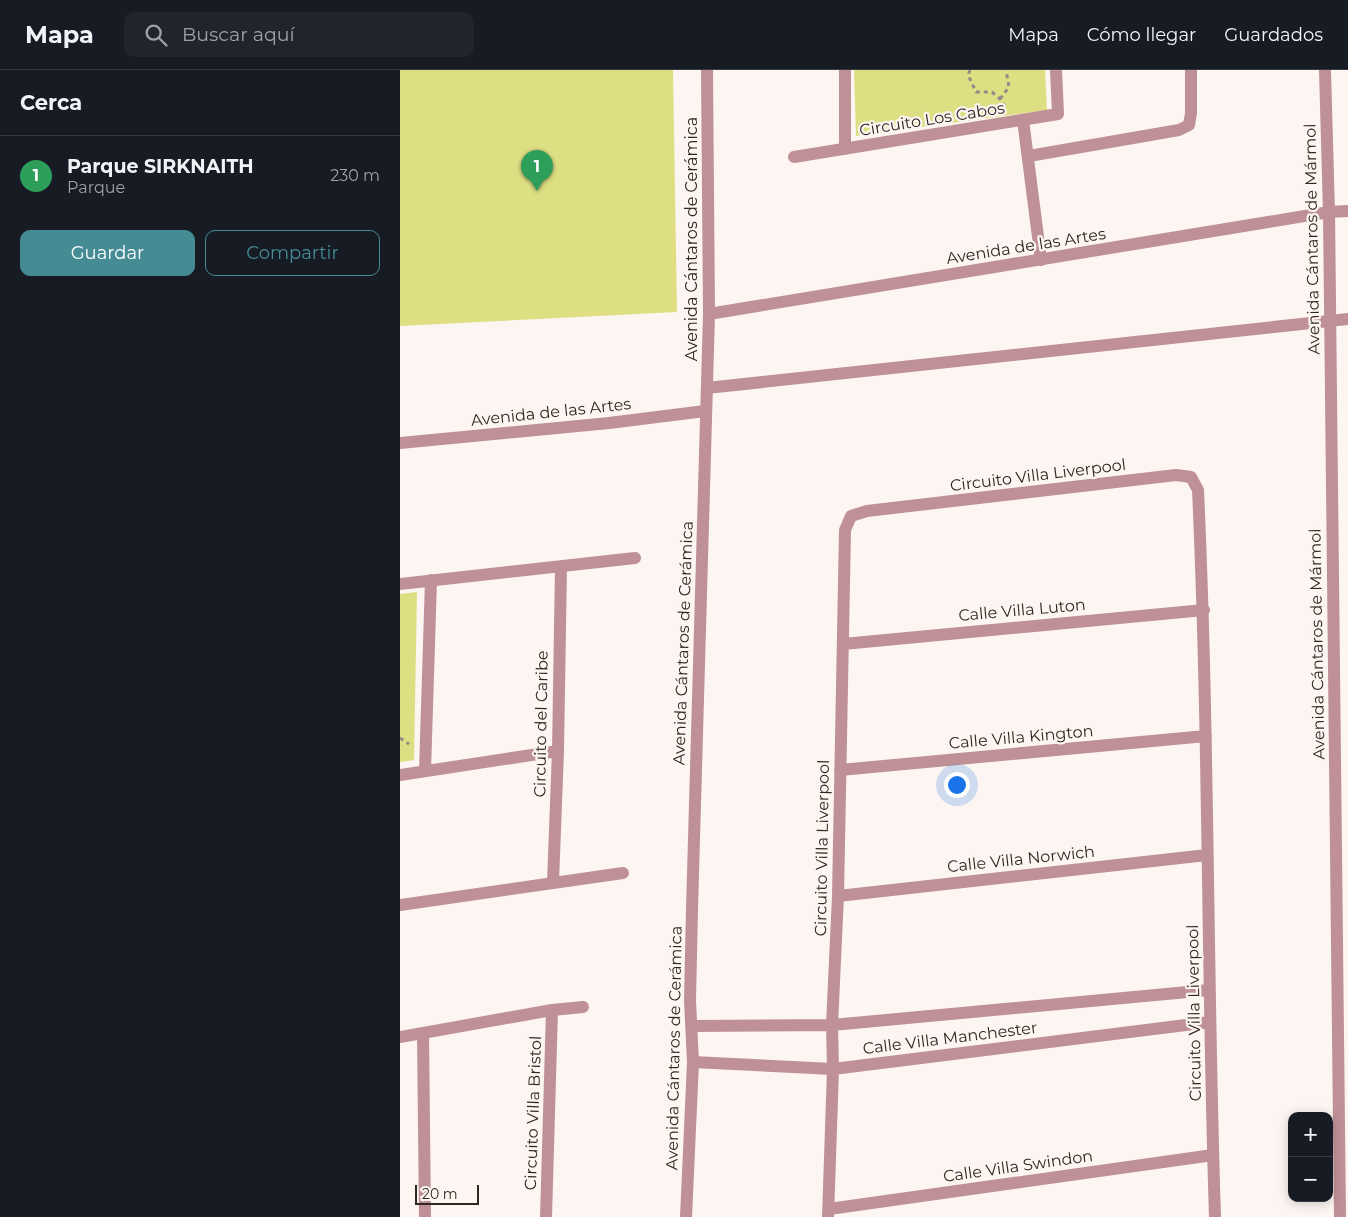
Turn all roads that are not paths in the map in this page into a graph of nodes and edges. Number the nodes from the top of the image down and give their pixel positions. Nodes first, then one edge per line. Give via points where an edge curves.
1 (707, 70) edge
2 (845, 70) edge
3 (1056, 70) edge
4 (1190, 70) edge
5 (1325, 70) edge
6 (1023, 120) junction
7 (845, 149) junction
8 (1028, 156) junction
9 (794, 157) dead end
10 (1348, 211) edge
11 (1329, 212) junction
12 (1041, 260) junction
13 (709, 314) junction
14 (1348, 320) edge
15 (1329, 323) junction
16 (707, 388) junction
17 (705, 411) junction
18 (400, 444) edge
19 (635, 558) dead end
20 (561, 566) junction
21 (431, 580) junction
22 (400, 584) edge
23 (1204, 610) junction
24 (844, 644) junction
25 (1206, 736) junction
26 (558, 751) junction
27 (840, 770) junction
28 (425, 771) junction
29 (400, 775) edge
30 (1207, 855) junction
31 (623, 873) dead end
32 (553, 882) junction
33 (838, 896) junction
34 (400, 906) edge
35 (1209, 990) junction
36 (583, 1007) dead end
37 (552, 1010) junction
38 (1210, 1022) junction
39 (832, 1025) junction
40 (692, 1026) junction
41 (423, 1033) junction
42 (400, 1037) edge
43 (693, 1062) junction
44 (833, 1069) junction
45 (1213, 1155) junction
46 (828, 1213) edge
47 (425, 1217) edge
48 (546, 1217) edge
49 (686, 1217) edge
50 (1215, 1217) edge
51 (1340, 1217) edge

1 - 13 street, Avenida Cántaros de Cerámica
2 - 7 street, Circuito Los Cabos
3 - 6 street, Circuito Los Cabos via 1058,114
4 - 8 street via 1189,124 1178,130
5 - 11 street, Avenida Cántaros de Mármol
6 - 7 street, Circuito Los Cabos
6 - 8 street, Circuito Los Cabos
7 - 9 street, Circuito Los Cabos
8 - 12 street, Circuito Los Cabos
10 - 11 street, Avenida de las Artes
11 - 12 street, Avenida de las Artes
11 - 15 street, Avenida Cántaros de Mármol
12 - 13 street, Avenida de las Artes
13 - 16 street, Avenida Cántaros de Cerámica
14 - 15 street
15 - 16 street
15 - 51 street, Avenida Cántaros de Mármol
16 - 17 street, Avenida Cántaros de Cerámica
17 - 18 street, Avenida de las Artes
17 - 40 street, Avenida Cántaros de Cerámica via 690,1001
19 - 20 street
20 - 21 street
20 - 26 street, Circuito del Caribe
21 - 22 street
21 - 28 street
23 - 24 street, Calle Villa Luton
23 - 24 street, Circuito Villa Liverpool via 1198,490 1191,477 1176,475 867,511 851,516 844,530
23 - 25 street, Circuito Villa Liverpool
24 - 27 street, Circuito Villa Liverpool
25 - 27 street, Calle Villa Kington
25 - 30 street, Circuito Villa Liverpool
26 - 28 street
26 - 32 street, Circuito del Caribe
27 - 33 street, Circuito Villa Liverpool
28 - 29 street
30 - 33 street, Calle Villa Norwich
30 - 35 street, Circuito Villa Liverpool
31 - 32 street
32 - 34 street
33 - 39 street, Circuito Villa Liverpool
35 - 38 street, Circuito Villa Liverpool
35 - 39 street, Calle Villa Manchester
36 - 37 street, Circuito Villa Bristol
37 - 41 street, Circuito Villa Bristol
37 - 48 street, Circuito Villa Bristol
38 - 44 street, Calle Villa Manchester
38 - 45 street, Circuito Villa Liverpool
39 - 40 street, Calle Villa Manchester
39 - 44 street, Circuito Villa Liverpool
40 - 43 street, Avenida Cántaros de Cerámica
41 - 42 street, Circuito Villa Bristol
41 - 47 street
43 - 44 street, Calle Villa Manchester
43 - 49 street, Avenida Cántaros de Cerámica
44 - 46 street, Circuito Villa Liverpool
45 - 46 street, Calle Villa Swindon
45 - 50 street, Circuito Villa Liverpool

